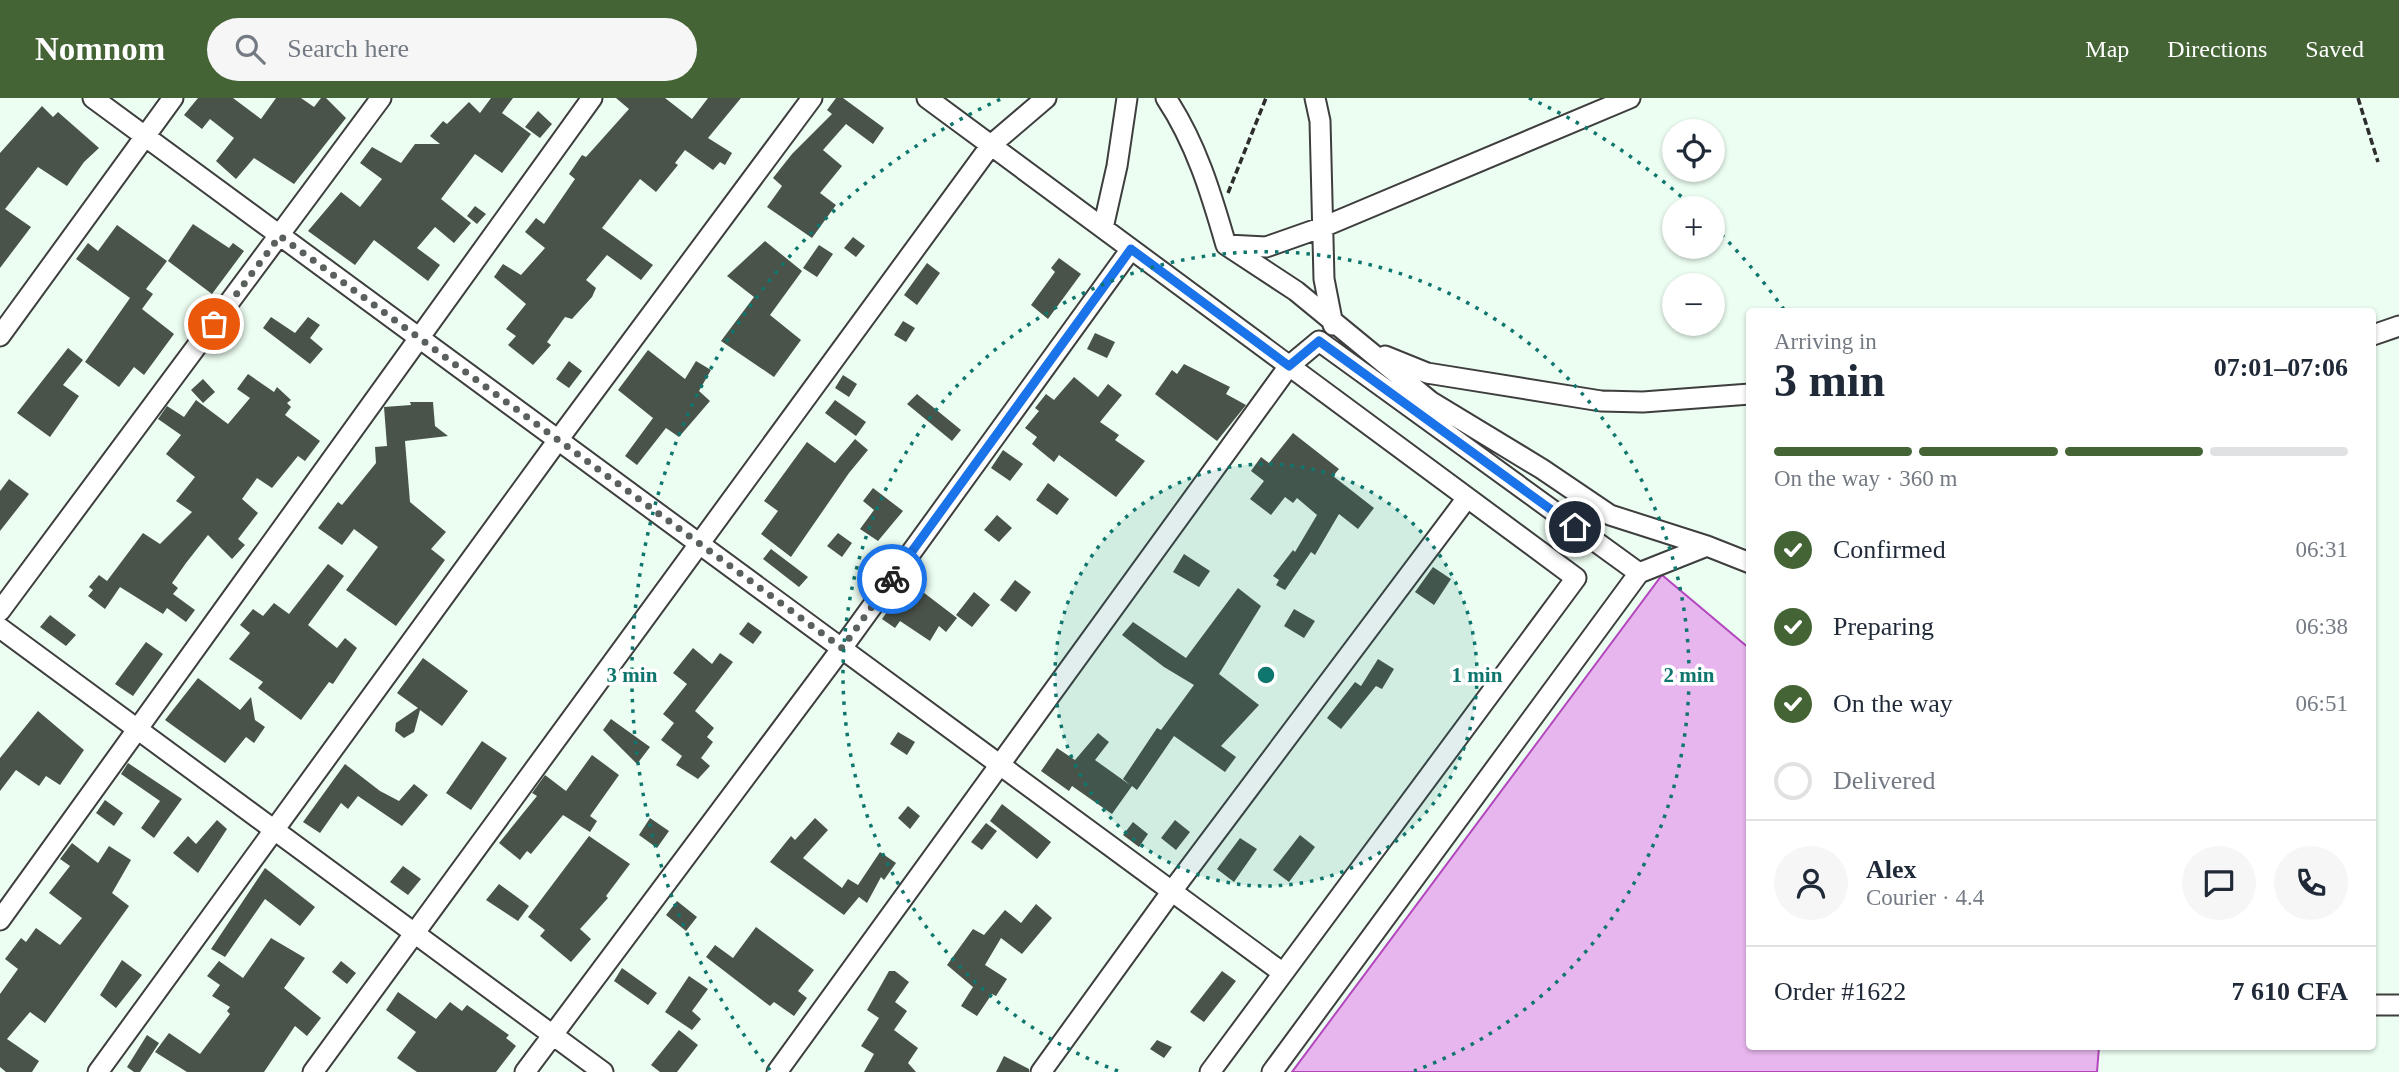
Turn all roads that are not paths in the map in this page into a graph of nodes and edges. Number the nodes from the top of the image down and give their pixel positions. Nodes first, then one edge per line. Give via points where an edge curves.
1 (93, 98) edge
2 (173, 98) edge
3 (381, 98) edge
4 (592, 98) edge
5 (812, 98) edge
6 (928, 98) edge
7 (1046, 98) edge
8 (1127, 98) edge
9 (1166, 98) edge
10 (1315, 98) edge
11 (1630, 98) edge
12 (145, 136) junction
13 (991, 145) junction
14 (1323, 227) junction
15 (1103, 228) junction
16 (280, 236) junction
17 (1226, 245) junction
18 (1131, 249) junction
19 (1333, 325) junction
20 (2399, 326) edge
21 (2376, 334) edge
22 (0, 336) edge
23 (418, 337) junction
24 (1362, 345) junction
25 (1289, 366) junction
26 (1746, 394) edge
27 (558, 440) junction
28 (1467, 498) junction
29 (699, 543) junction
30 (1707, 546) junction
31 (1746, 561) edge
32 (1639, 573) junction
33 (0, 611) edge
34 (0, 628) edge
35 (842, 648) junction
36 (137, 729) junction
37 (1002, 766) junction
38 (275, 831) junction
39 (1172, 891) junction
40 (0, 920) edge
41 (414, 933) junction
42 (1283, 973) junction
43 (2376, 1005) edge
44 (2399, 1005) edge
45 (552, 1035) junction
46 (98, 1072) edge
47 (313, 1072) edge
48 (525, 1072) edge
49 (603, 1072) edge
50 (777, 1072) edge
51 (1041, 1072) edge
52 (1210, 1072) edge
53 (1272, 1072) edge

1 - 12 street
2 - 12 street
3 - 16 street
4 - 23 street
5 - 27 street
6 - 13 street
7 - 13 street
8 - 15 street
9 - 17 street via 1205,175
10 - 14 street via 1320,121
11 - 14 street
12 - 16 street
12 - 22 street
13 - 15 street
13 - 29 street
14 - 17 street via 1266,247
14 - 19 street via 1324,279
15 - 18 street
16 - 23 street
16 - 33 street
17 - 19 street via 1296,291
18 - 25 street
18 - 35 street
19 - 24 street
20 - 21 street
23 - 27 street
23 - 36 street
24 - 26 street via 1427,373 1601,401
24 - 30 street via 1430,401 1610,515
25 - 28 street
25 - 32 street via 1319,341
25 - 37 street
27 - 29 street
27 - 38 street
28 - 39 street
28 - 42 street via 1576,578
29 - 35 street
29 - 41 street
30 - 31 street
30 - 32 street
32 - 53 street
34 - 36 street
35 - 37 street
35 - 45 street
36 - 38 street
36 - 40 street
37 - 39 street
37 - 50 street
38 - 41 street
38 - 46 street
39 - 42 street
39 - 51 street
41 - 45 street
41 - 47 street
42 - 52 street
43 - 44 street
45 - 48 street
45 - 49 street

